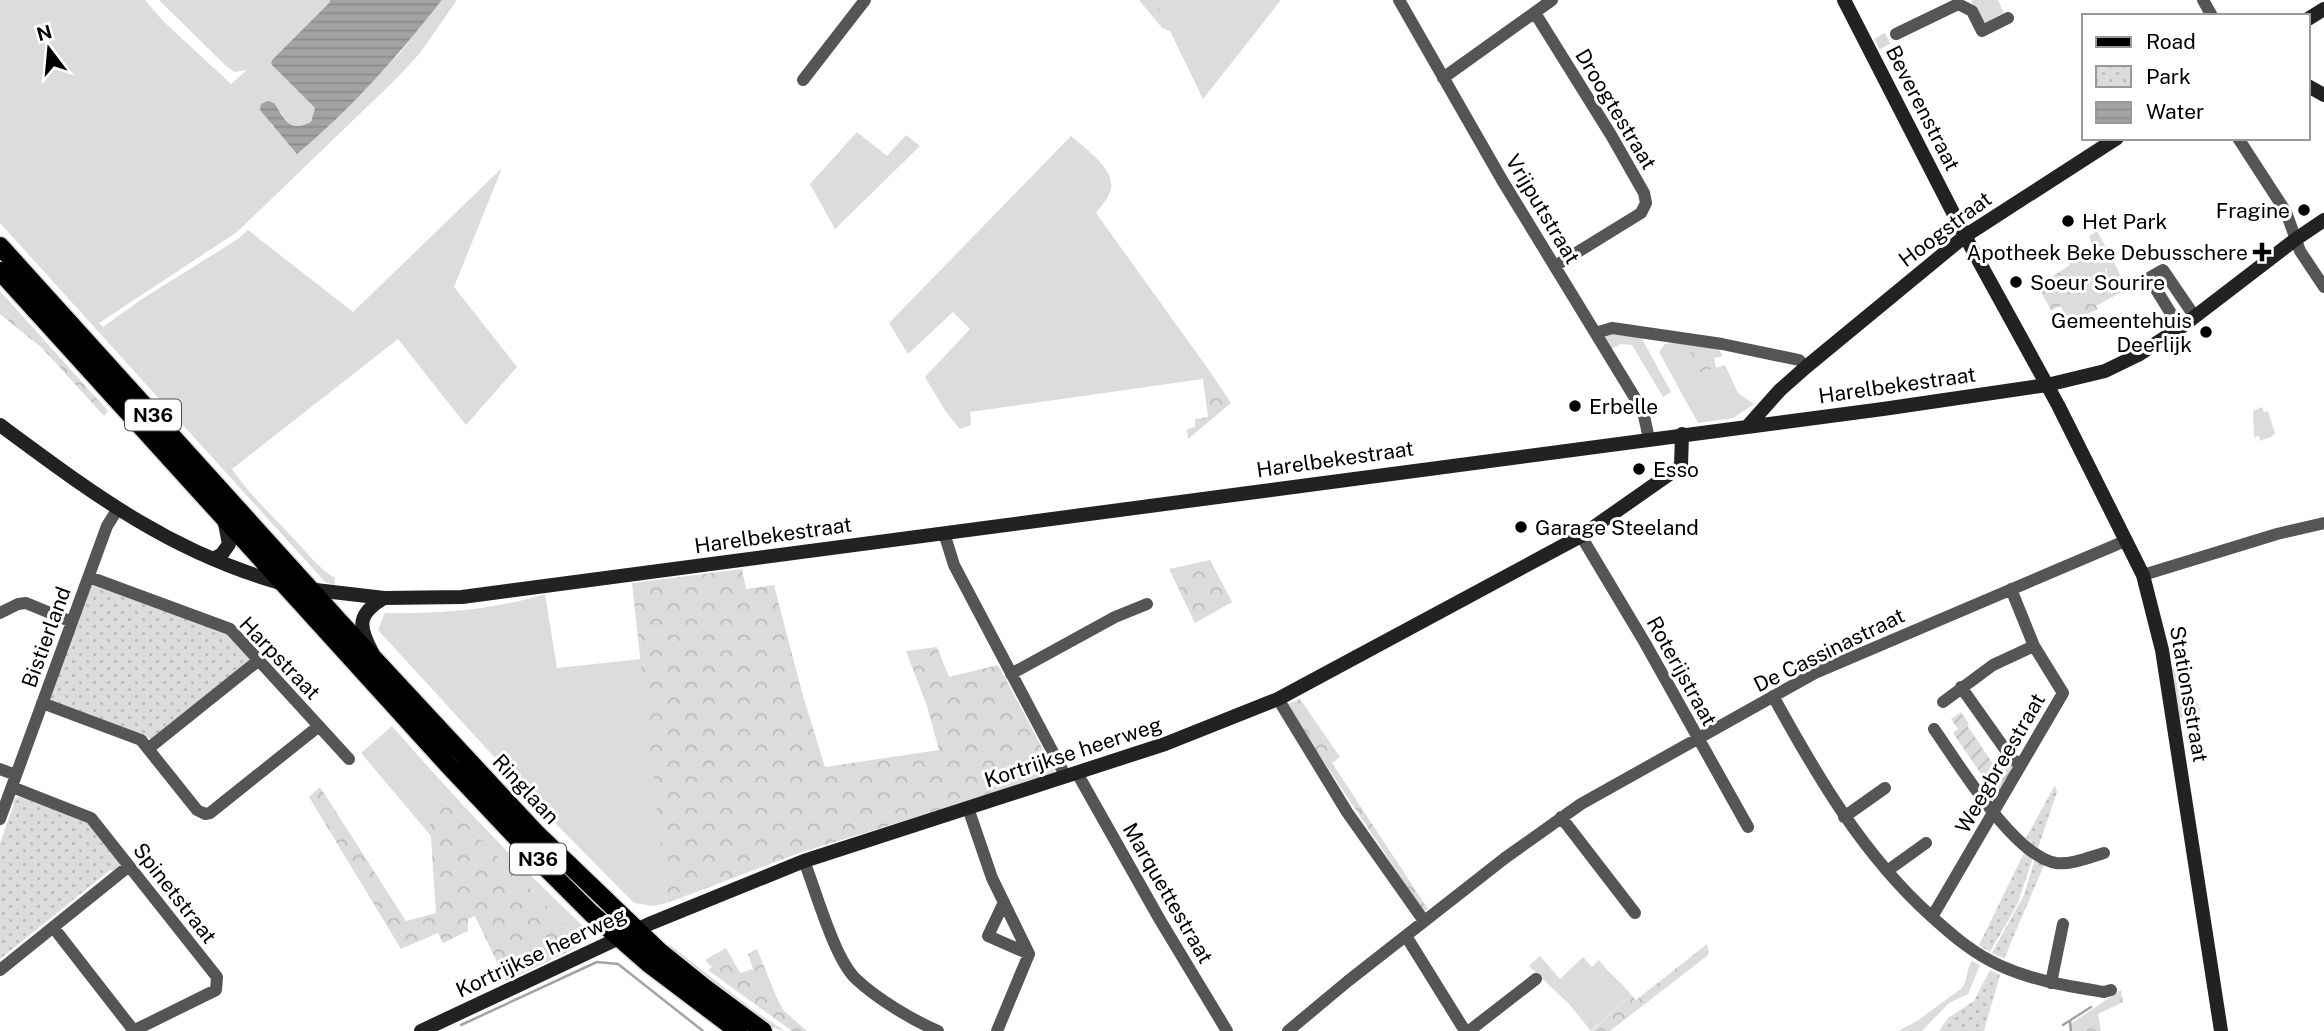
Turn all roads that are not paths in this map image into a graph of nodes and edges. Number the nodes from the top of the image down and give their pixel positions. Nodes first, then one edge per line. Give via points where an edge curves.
1 (865, 0) edge
2 (1399, 0) edge
3 (1552, 0) edge
4 (1844, 0) edge
5 (1957, 2) edge
6 (1535, 13) junction
7 (2008, 18) dead end
8 (1896, 34) tunnel mouth
9 (1443, 78) junction
10 (803, 80) dead end
11 (2115, 140) edge
12 (2239, 140) edge
13 (2324, 220) edge
14 (1965, 236) junction
15 (2296, 239) junction
16 (0, 246) edge
17 (1555, 266) junction
18 (0, 271) edge
19 (2324, 286) edge
20 (2195, 317) junction
21 (2180, 328) junction
22 (1597, 333) junction
23 (1806, 367) junction
24 (2047, 385) junction
25 (0, 425) edge
26 (1747, 427) junction
27 (1682, 434) junction
28 (1649, 439) junction
29 (117, 510) junction
30 (224, 517) junction
31 (2324, 523) edge
32 (944, 533) junction
33 (1580, 536) junction
34 (2125, 541) junction
35 (213, 559) junction
36 (2143, 575) junction
37 (89, 577) junction
38 (300, 588) junction
39 (2011, 589) junction
40 (384, 598) junction
41 (1147, 604) dead end
42 (0, 613) edge
43 (72, 622) junction
44 (2034, 646) junction
45 (376, 659) junction
46 (259, 660) junction
47 (1011, 674) junction
48 (1962, 687) junction
49 (1773, 696) junction
50 (1278, 699) junction
51 (1943, 702) dead end
52 (42, 704) junction
53 (319, 726) junction
54 (1934, 729) dead end
55 (1698, 739) junction
56 (149, 748) junction
57 (349, 760) dead end
58 (2021, 765) junction
59 (0, 769) edge
60 (1072, 775) junction
61 (14, 781) junction
62 (1885, 788) dead end
63 (968, 808) junction
64 (1993, 811) junction
65 (1561, 817) junction
66 (1844, 817) junction
67 (0, 819) edge
68 (1748, 827) dead end
69 (1926, 843) dead end
70 (2104, 853) dead end
71 (804, 861) junction
72 (129, 866) junction
73 (1887, 871) junction
74 (1004, 902) junction
75 (1635, 913) dead end
76 (1932, 917) junction
77 (1424, 922) junction
78 (2063, 924) dead end
79 (53, 927) junction
80 (636, 930) junction
81 (1406, 936) junction
82 (619, 937) junction
83 (1029, 954) junction
84 (0, 970) edge
85 (1536, 979) dead end
86 (2051, 983) junction
87 (2111, 990) dead end
88 (134, 1031) edge
89 (421, 1031) edge
90 (738, 1031) edge
91 (764, 1031) edge
92 (938, 1031) edge
93 (997, 1031) edge
94 (1227, 1031) edge
95 (1289, 1031) edge
96 (1467, 1031) edge
97 (2221, 1031) edge

1 - 10 street
2 - 9 street, Vrijputstraat
3 - 6 street
4 - 14 street, Beverenstraat via 1873,46
5 - 7 street via 1972,11 1982,31
5 - 8 street
6 - 9 street
6 - 17 street, Droogtestraat via 1611,135 1646,203 1641,213
9 - 17 street, Vrijputstraat
11 - 14 street, Hoogstraat
12 - 15 street via 2286,212
13 - 15 street, Harelbekestraat
14 - 23 street, Hoogstraat
14 - 24 street, Beverenstraat
15 - 19 street
15 - 20 street, Harelbekestraat
16 - 38 main road, N36
17 - 22 street, Vrijputstraat
18 - 30 main road, N36
20 - 21 street, Harelbekestraat
20 - 21 street via 2163,270 2149,278
21 - 24 street, Harelbekestraat via 2121,364
22 - 23 street via 1612,328 1722,344 1799,360
22 - 28 street, Vrijputstraat via 1643,411
23 - 26 street, Hoogstraat
24 - 26 street, Harelbekestraat
24 - 34 street, Stationsstraat
25 - 29 street, Harelbekestraat
26 - 27 street, Harelbekestraat
27 - 28 street, Harelbekestraat
27 - 33 street, Kortrijkse heerweg via 1681,466
28 - 32 street, Harelbekestraat
29 - 35 street, Harelbekestraat
29 - 37 street, Bistierland
30 - 35 street via 229,544
30 - 38 main road, N36
31 - 36 street
32 - 40 street, Harelbekestraat via 462,597
32 - 47 street, Marquettestraat via 954,565
33 - 50 street, Kortrijkse heerweg
33 - 55 street, Roterijstraat
34 - 36 street, Stationsstraat
34 - 39 street, De Cassinastraat
35 - 38 street, Harelbekestraat
36 - 97 street, Stationsstraat via 2162,650
37 - 43 street, Bistierland
37 - 46 street, Harpstraat via 230,628
38 - 40 street, Harelbekestraat
38 - 45 main road, Ringlaan / N36
38 - 82 main road, Ringlaan / N36 via 473,792
39 - 44 street, Weegbreestraat
39 - 49 street, De Cassinastraat via 1815,673
40 - 45 street via 368,609 363,620 365,639
41 - 47 street
42 - 43 street via 26,603
43 - 52 street, Bistierland
44 - 48 street via 1999,661
44 - 58 street, Weegbreestraat via 2063,693
45 - 80 main road, Ringlaan / N36 via 535,832
46 - 53 street, Harpstraat
46 - 56 street
47 - 60 street, Marquettestraat
48 - 51 street
48 - 58 street via 2012,759
49 - 55 street, De Cassinastraat
49 - 66 street
50 - 60 street, Kortrijkse heerweg via 1177,740
50 - 77 street
52 - 56 street via 141,740
52 - 61 street, Bistierland
53 - 56 street via 205,814 197,810
53 - 57 street, Harpstraat
54 - 64 street
55 - 65 street, De Cassinastraat
55 - 68 street, Roterijstraat
58 - 64 street, Weegbreestraat
59 - 61 street, Spinetstraat
60 - 63 street, Kortrijkse heerweg
60 - 94 street, Marquettestraat
61 - 67 street, Bistierland
61 - 72 street, Spinetstraat via 91,818
62 - 66 street
63 - 71 street, Kortrijkse heerweg
63 - 74 street
64 - 70 street via 2024,845 2056,863
64 - 76 street, Weegbreestraat
65 - 75 street
65 - 77 street, De Cassinastraat
66 - 73 street
69 - 73 street
71 - 80 street, Kortrijkse heerweg
71 - 92 street via 855,978
72 - 79 street
72 - 88 street, Spinetstraat via 218,984 216,990
73 - 76 street
74 - 83 street
74 - 83 street via 988,936
76 - 86 street via 1989,960
77 - 81 street, De Cassinastraat
78 - 86 street
79 - 84 street
79 - 88 street
80 - 82 street, Kortrijkse heerweg
80 - 91 main road, Ringlaan / N36
81 - 95 street, De Cassinastraat
81 - 96 street
82 - 89 street, Kortrijkse heerweg
82 - 90 main road, Ringlaan / N36
83 - 93 street
85 - 96 street
86 - 87 street

